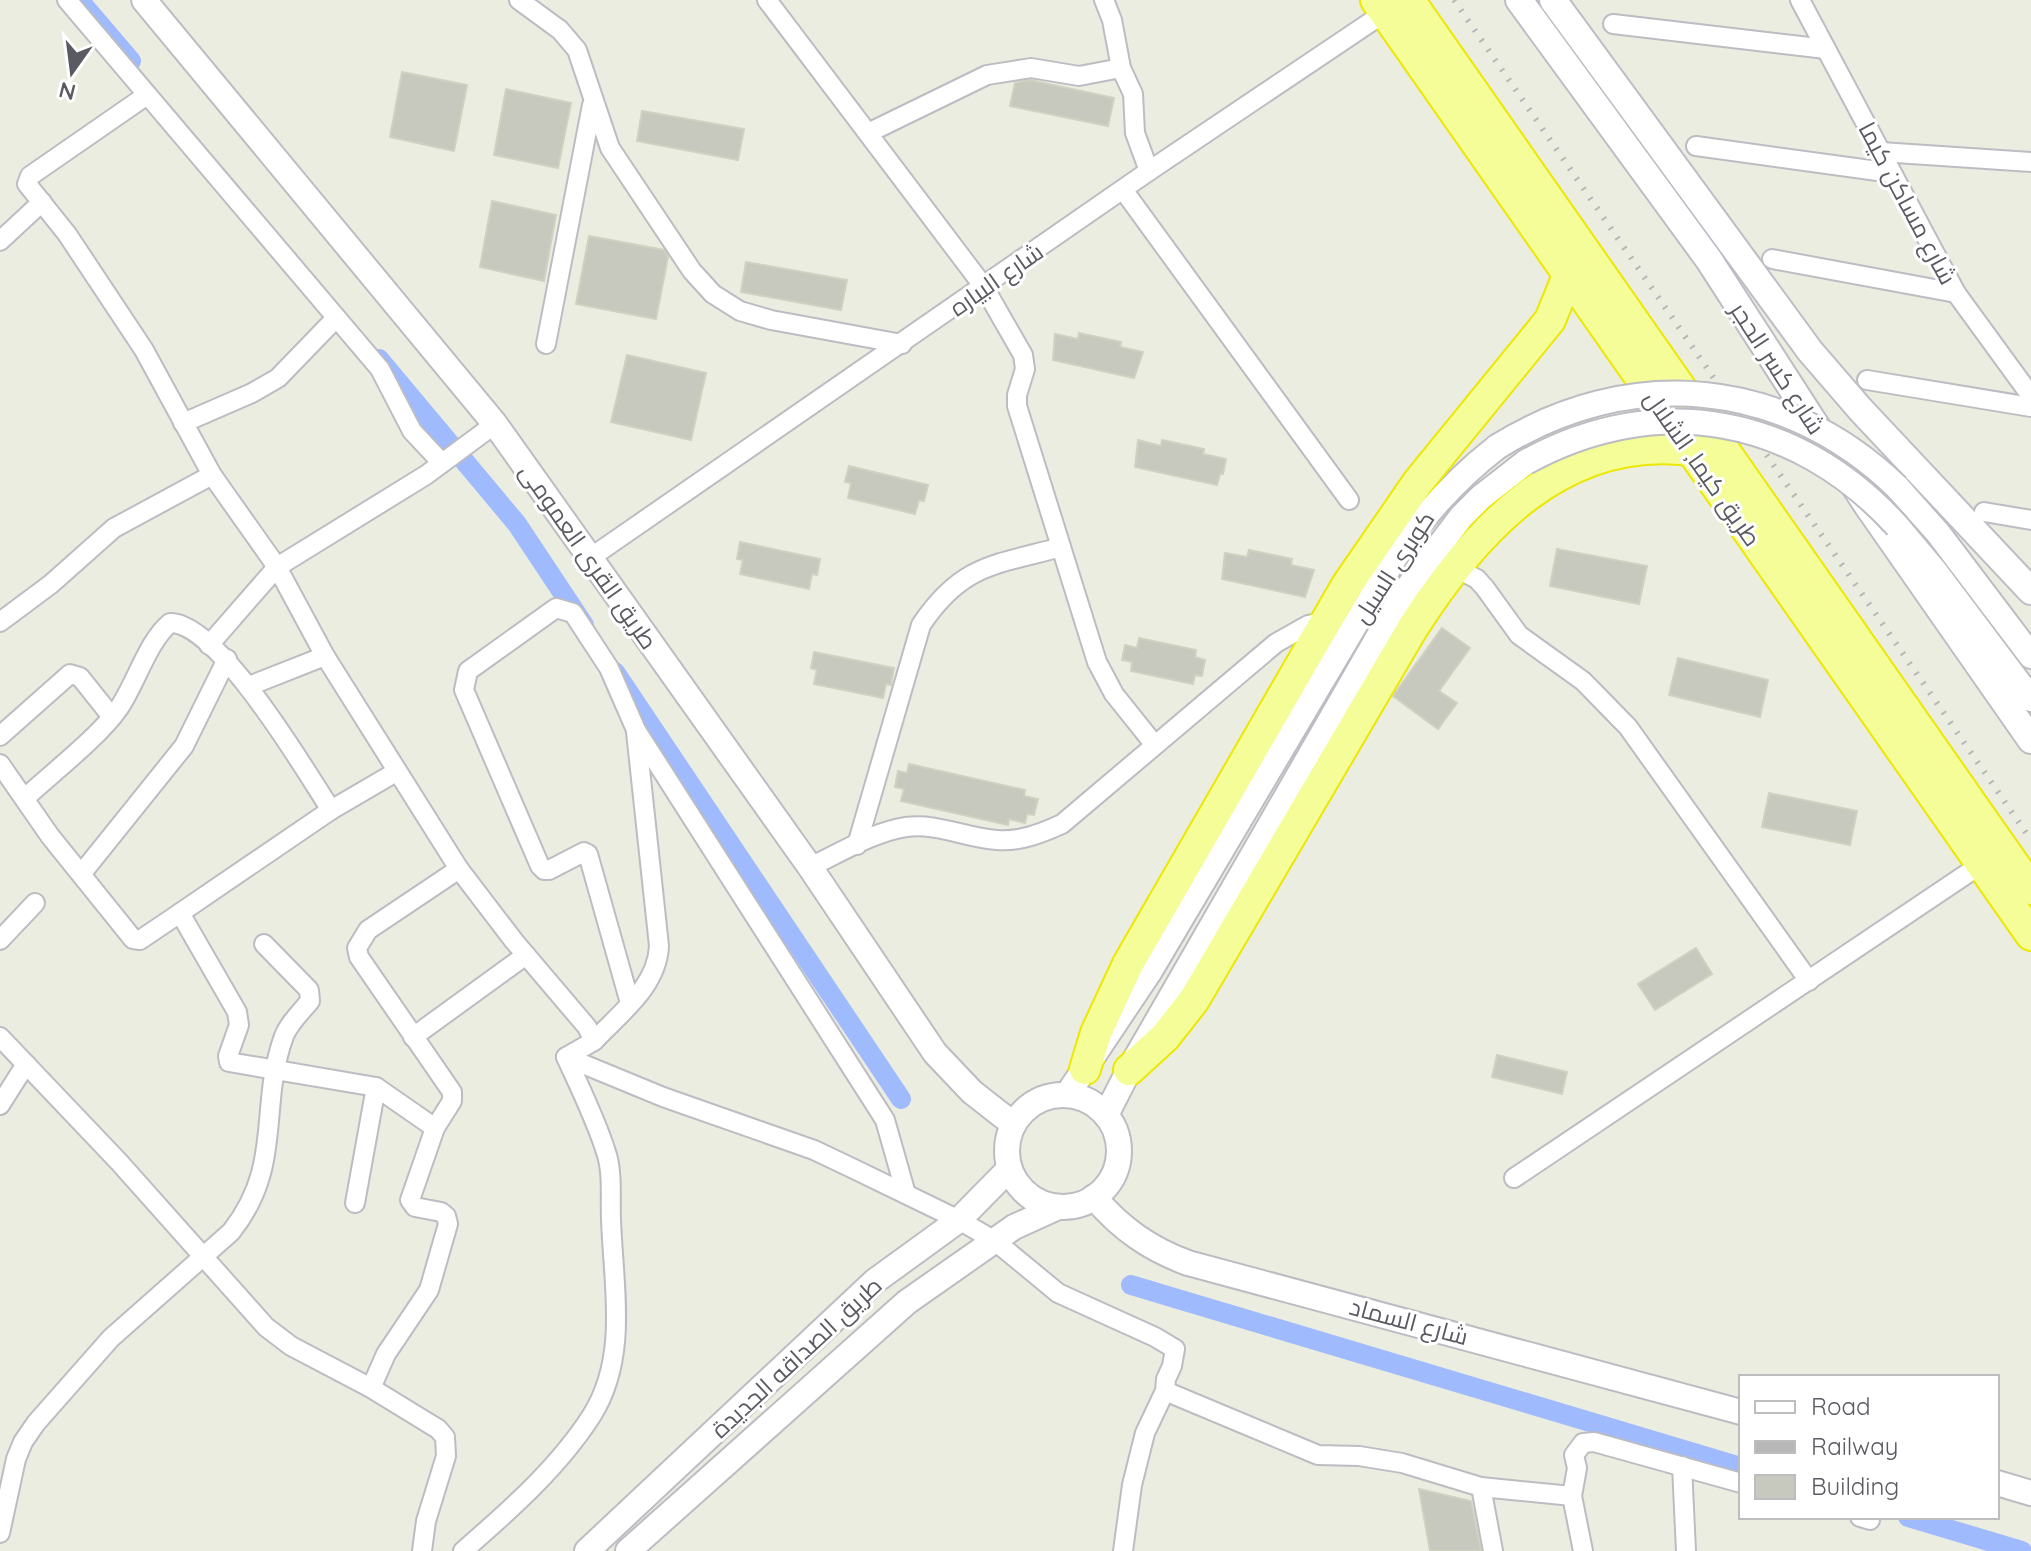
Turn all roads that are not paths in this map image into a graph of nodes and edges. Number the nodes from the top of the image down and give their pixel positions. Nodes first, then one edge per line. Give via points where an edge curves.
1 (67, 0) edge
2 (144, 0) edge
3 (519, 0) edge
4 (767, 0) edge
5 (1104, 0) edge
6 (1519, 0) edge
7 (1553, 0) edge
8 (1800, 0) edge
9 (1393, 3) edge
10 (1613, 24) dead end
11 (1826, 49) junction
12 (1121, 68) junction
13 (147, 95) junction
14 (593, 102) junction
15 (868, 133) junction
16 (1696, 146) dead end
17 (1881, 152) junction
18 (2031, 162) edge
19 (1149, 171) junction
20 (1892, 173) junction
21 (1124, 191) junction
22 (42, 202) junction
23 (0, 241) edge
24 (1772, 259) dead end
25 (1568, 276) junction
26 (984, 287) junction
27 (1956, 293) junction
28 (336, 318) junction
29 (546, 344) dead end
30 (902, 344) junction
31 (1867, 380) dead end
32 (2031, 396) edge
33 (2031, 407) edge
34 (183, 423) junction
35 (491, 427) junction
36 (1690, 450) junction
37 (444, 461) junction
38 (212, 475) junction
39 (1349, 500) dead end
40 (1984, 512) dead end
41 (2031, 520) edge
42 (1061, 547) junction
43 (590, 558) junction
44 (277, 567) junction
45 (1456, 568) junction
46 (2031, 591) edge
47 (1327, 621) junction
48 (0, 622) edge
49 (209, 645) junction
50 (325, 656) junction
51 (2031, 656) edge
52 (227, 659) junction
53 (249, 686) junction
54 (2031, 699) edge
55 (112, 717) junction
56 (636, 730) junction
57 (0, 736) edge
58 (2031, 740) edge
59 (1154, 744) junction
60 (0, 764) edge
61 (396, 772) junction
62 (25, 798) junction
63 (331, 810) junction
64 (857, 845) junction
65 (1983, 863) junction
66 (810, 867) junction
67 (459, 869) junction
68 (82, 873) junction
69 (2031, 889) edge
70 (35, 903) dead end
71 (180, 913) junction
72 (2031, 935) edge
73 (0, 940) edge
74 (264, 944) dead end
75 (526, 955) junction
76 (1809, 981) junction
77 (630, 1003) junction
78 (0, 1037) edge
79 (413, 1037) junction
80 (594, 1041) junction
81 (566, 1057) junction
82 (26, 1064) junction
83 (1085, 1069) junction
84 (1129, 1070) junction
85 (274, 1071) junction
86 (376, 1087) junction
87 (1067, 1095) junction
88 (0, 1105) edge
89 (1106, 1115) junction
90 (1013, 1124) junction
91 (435, 1128) junction
92 (1009, 1169) junction
93 (1514, 1178) dead end
94 (906, 1194) junction
95 (1094, 1197) junction
96 (355, 1203) dead end
97 (1058, 1207) junction
98 (959, 1220) junction
99 (995, 1241) junction
100 (205, 1257) junction
101 (371, 1388) junction
102 (1165, 1391) junction
103 (1739, 1411) edge
104 (1682, 1466) junction
105 (1739, 1482) edge
106 (1999, 1484) edge
107 (1481, 1487) junction
108 (2031, 1493) edge
109 (1572, 1496) junction
110 (0, 1533) edge
111 (633, 1549) edge
112 (422, 1551) edge
113 (463, 1551) edge
114 (587, 1551) edge
115 (1123, 1551) edge
116 (1493, 1551) edge
117 (1583, 1551) edge
118 (1686, 1551) edge

1 - 13 street
2 - 35 street, طريق القرى العمومى
3 - 14 street via 560,30 577,50
4 - 15 street
5 - 12 street
6 - 58 main road, شارع كسر الحجر via 1709,260 1867,505
7 - 46 main road, شارع كسر الحجر via 1810,351
8 - 11 street, شارع مساكن كيما
9 - 19 street, شارع البياره
9 - 25 highway, طريق كيما, الشلال
9 - 69 highway, طريق كيما, الشلال
10 - 11 street
11 - 17 street, شارع مساكن كيما
12 - 15 street via 1079,76 1031,68 987,75
12 - 19 street via 1133,94 1135,133
13 - 22 street via 30,176 27,184
13 - 28 street
14 - 29 street
14 - 30 street via 610,148 713,294 740,311 771,320
15 - 26 street
16 - 20 street
17 - 18 street
17 - 20 street, شارع مساكن كيما
19 - 21 street, شارع البياره
20 - 27 street, شارع مساكن كيما
21 - 26 street, شارع البياره
21 - 39 street
22 - 23 street
22 - 34 street via 144,350
24 - 27 street
25 - 36 highway, طريق كيما, الشلال
25 - 47 highway via 1550,320 1393,515
26 - 30 street, شارع البياره
26 - 42 street via 1023,355 1017,406
27 - 32 street, شارع مساكن كيما
28 - 34 street via 278,378
28 - 37 street via 380,369 412,431
30 - 43 street, شارع البياره
31 - 33 street
34 - 38 street
35 - 37 street
35 - 43 street, طريق القرى العمومى
36 - 45 highway via 1626,449 1566,470 1514,508
36 - 65 highway, طريق كيما, الشلال
37 - 44 street
38 - 44 street
38 - 48 street via 114,528
40 - 41 street
42 - 59 street via 1097,662 1114,694
42 - 64 street via 975,571 935,604 921,625
43 - 66 street, طريق القرى العمومى
44 - 49 street
44 - 50 street
45 - 76 street via 1477,579 1519,635 1583,681 1628,727
45 - 84 highway via 1412,629 1194,1000
47 - 59 street via 1291,632
47 - 83 highway via 1128,964
49 - 52 street
49 - 55 street via 182,624 170,623
50 - 53 street
50 - 61 street
51 - 83 street, كوبرى السيل, bridge via 1897,487 1849,446 1803,420 1752,403 1700,394 1647,394 1594,403 1544,421 1475,464 1434,504 1397,554 1165,945
52 - 53 street
52 - 68 street via 184,746
53 - 63 street
54 - 84 street, كوبرى السيل, bridge via 1897,526 1858,487 1813,457 1763,435 1683,421 1628,425 1575,438 1526,462 1492,488 1461,517 1403,594
55 - 57 street via 80,677 70,674
55 - 62 street
56 - 77 street via 659,946 653,976
56 - 77 street via 609,668 566,609 556,608 465,677 464,690 540,866 549,870 588,854
56 - 94 street via 885,1120
59 - 64 street via 1062,824 1041,833 997,840 907,827
60 - 62 street
61 - 63 street
61 - 67 street
62 - 68 street
63 - 71 street
64 - 66 street
65 - 72 highway, طريق كيما, الشلال
65 - 76 street
66 - 90 street, طريق القرى العمومى via 935,1053
67 - 75 street
67 - 79 street via 368,930 357,948
68 - 71 street via 133,939 140,940
70 - 73 street
71 - 85 street via 237,1012 239,1025 228,1059
74 - 85 street via 311,996 285,1034
75 - 79 street
75 - 80 street
76 - 93 street
77 - 80 street
78 - 82 street
79 - 91 street via 452,1092
80 - 81 street
81 - 94 street via 814,1150
81 - 113 street via 608,1155 614,1357 593,1413 563,1453
82 - 88 street
82 - 100 street
83 - 87 street, كوبرى السيل
84 - 89 street, كوبرى السيل
85 - 86 street
85 - 100 street via 258,1187 246,1213
86 - 91 street
86 - 96 street
87 - 89 street via 1082,1098
87 - 90 street via 1036,1101
89 - 95 street via 1119,1150 1108,1185
90 - 92 street via 1006,1153
91 - 101 street via 410,1200 415,1207 441,1212 448,1224 429,1290 386,1354
92 - 97 street via 1028,1195
92 - 98 street, طريق الصداقه الجديدة
94 - 98 street
95 - 97 street
95 - 103 street, شارع السماد via 1146,1244 1188,1263
97 - 99 street, طريق الصداقه الجديدة
98 - 99 street
98 - 114 street, طريق الصداقه الجديدة via 875,1281
99 - 102 street via 1058,1293 1175,1349
99 - 111 street, طريق الصداقه الجديدة via 907,1302
100 - 101 street via 266,1327
100 - 110 street via 111,1338 36,1423 16,1459
101 - 112 street via 445,1437 446,1456
102 - 107 street via 1318,1455 1402,1463
102 - 115 street via 1145,1433
104 - 105 street
104 - 109 street via 1583,1443 1574,1455
104 - 118 street
106 - 108 street
107 - 109 street
107 - 116 street
109 - 117 street

